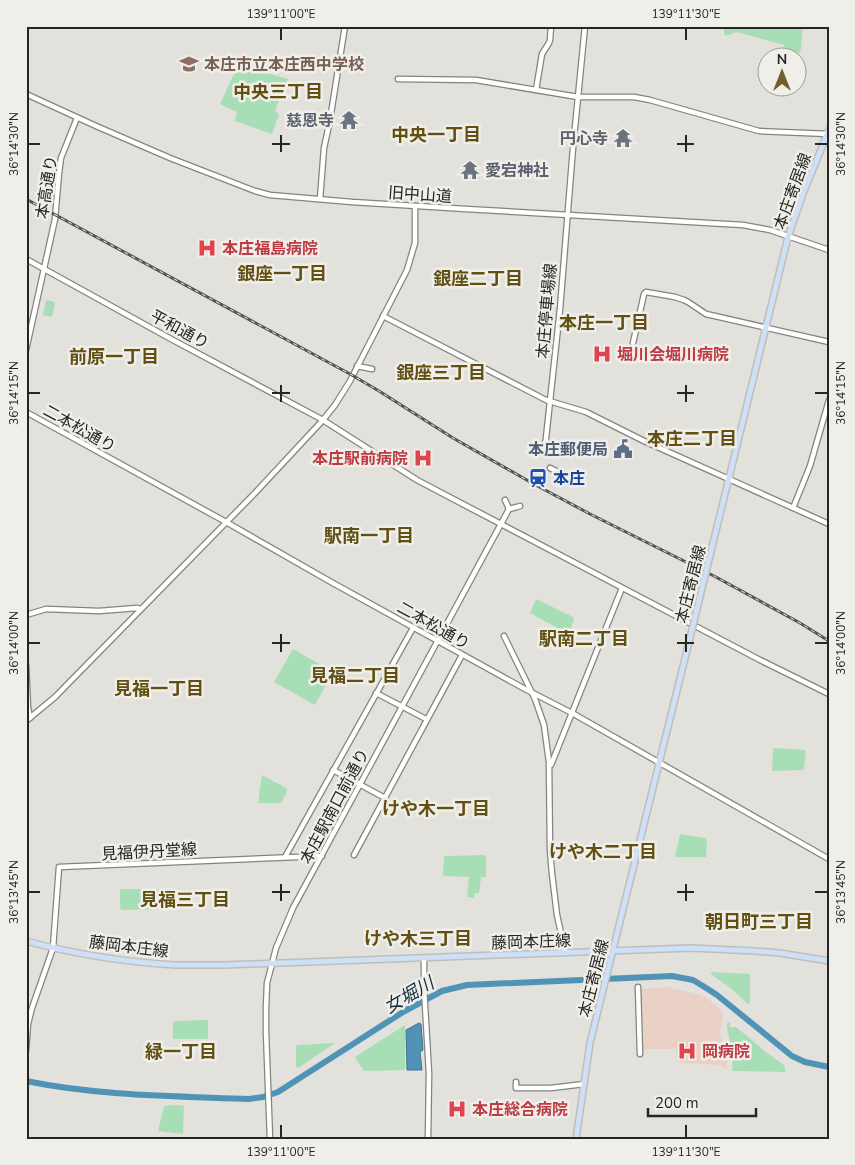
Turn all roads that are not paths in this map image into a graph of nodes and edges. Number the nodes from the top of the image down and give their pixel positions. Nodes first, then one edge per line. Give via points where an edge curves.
1 (345, 26) edge
2 (551, 26) edge
3 (585, 26) edge
4 (398, 79) dead end
5 (536, 90) junction
6 (26, 94) edge
7 (578, 97) junction
8 (77, 118) junction
9 (828, 132) edge
10 (320, 199) junction
11 (414, 206) junction
12 (567, 215) junction
13 (788, 237) junction
14 (829, 250) edge
15 (26, 259) edge
16 (44, 269) junction
17 (383, 316) junction
18 (766, 328) junction
19 (829, 342) edge
20 (633, 343) dead end
21 (26, 350) edge
22 (360, 360) junction
23 (358, 366) junction
24 (829, 400) edge
25 (551, 402) junction
26 (26, 412) edge
27 (323, 420) junction
28 (546, 438) junction
29 (540, 452) dead end
30 (546, 454) dead end
31 (550, 468) dead end
32 (560, 474) dead end
33 (728, 479) junction
34 (505, 500) dead end
35 (520, 506) dead end
36 (793, 508) junction
37 (509, 509) junction
38 (226, 522) junction
39 (501, 524) junction
40 (829, 524) edge
41 (622, 588) junction
42 (140, 609) junction
43 (26, 615) edge
44 (413, 628) junction
45 (504, 636) dead end
46 (438, 642) junction
47 (462, 655) junction
48 (26, 665) edge
49 (376, 693) junction
50 (531, 693) junction
51 (829, 694) edge
52 (401, 706) junction
53 (572, 712) junction
54 (28, 719) edge
55 (426, 720) junction
56 (659, 762) junction
57 (549, 768) junction
58 (333, 770) junction
59 (360, 785) junction
60 (385, 798) junction
61 (354, 855) dead end
62 (322, 856) junction
63 (285, 857) junction
64 (829, 859) edge
65 (26, 940) edge
66 (53, 948) junction
67 (613, 950) junction
68 (564, 952) junction
69 (424, 958) junction
70 (829, 961) edge
71 (271, 963) junction
72 (638, 987) dead end
73 (26, 1007) edge
74 (32, 1008) junction
75 (26, 1050) edge
76 (640, 1054) dead end
77 (516, 1082) dead end
78 (584, 1084) junction
79 (270, 1139) edge
80 (428, 1139) edge
81 (576, 1139) edge

1 - 10 street via 324,148
2 - 5 street
3 - 7 street, 本庄停車場線
4 - 5 street via 476,80
5 - 7 street
6 - 8 street, 旧中山道
7 - 9 street via 650,100 760,131
7 - 12 street, 本庄停車場線
8 - 10 street, 旧中山道 via 260,192
8 - 16 street, 本高通り via 61,158 55,219
9 - 13 main road, 本庄寄居線
10 - 11 street, 旧中山道
11 - 12 street, 旧中山道
11 - 17 street via 413,251 407,270
12 - 13 street, 旧中山道 via 756,226
12 - 25 street, 本庄停車場線
13 - 14 street, 旧中山道
13 - 18 main road, 本庄寄居線
15 - 16 street, 平和通り
16 - 21 street, 本高通り
16 - 27 street, 平和通り
17 - 22 street
17 - 25 street
18 - 19 street
18 - 20 street via 706,314 675,297 646,292
18 - 33 main road, 本庄寄居線
22 - 23 street
22 - 23 street via 372,369
23 - 27 street
24 - 36 street via 810,466
25 - 28 street, 本庄停車場線
25 - 33 street via 586,412
26 - 38 street, 二本松通り
27 - 38 street
27 - 39 street, 平和通り via 417,480
28 - 29 street
28 - 30 street
31 - 32 street
33 - 36 street
33 - 56 main road, 本庄寄居線, bridge
34 - 37 street
35 - 37 street
36 - 40 street
37 - 39 street, 本庄駅南口前通り
38 - 42 street
38 - 44 street, 二本松通り
39 - 41 street, 平和通り
39 - 46 street, 本庄駅南口前通り
41 - 51 street, 平和通り
41 - 53 street
42 - 43 street via 46,609
42 - 54 street via 55,697
44 - 46 street, 二本松通り
44 - 49 street
45 - 50 street
46 - 47 street, 二本松通り
46 - 52 street, 本庄駅南口前通り
47 - 50 street, 二本松通り
47 - 55 street
48 - 54 street
49 - 52 street
49 - 58 street
50 - 53 street, 二本松通り
50 - 57 street via 544,726
52 - 55 street
52 - 59 street, 本庄駅南口前通り
53 - 56 street, 二本松通り
53 - 57 street
55 - 60 street
56 - 64 street, 二本松通り
56 - 67 main road, 本庄寄居線
57 - 68 street via 550,850
58 - 59 street
58 - 63 street
59 - 60 street
59 - 62 street, 本庄駅南口前通り
60 - 61 street
62 - 63 street, 見福伊丹堂線
62 - 71 street, 本庄駅南口前通り via 293,908
63 - 66 street, 見福伊丹堂線 via 59,867
65 - 66 main road, 藤岡本庄線
66 - 71 main road, 藤岡本庄線 via 175,965
66 - 74 street
67 - 68 main road, 藤岡本庄線
67 - 70 main road, 藤岡本庄線 via 691,948 755,951
67 - 78 main road, 本庄寄居線 via 590,1043
68 - 69 main road, 藤岡本庄線
69 - 71 main road, 藤岡本庄線
69 - 80 street via 429,1065
71 - 79 street, 本庄駅南口前通り via 266,1008
72 - 76 street
73 - 74 street
74 - 75 street
77 - 78 street via 516,1088
78 - 81 main road, 本庄寄居線

